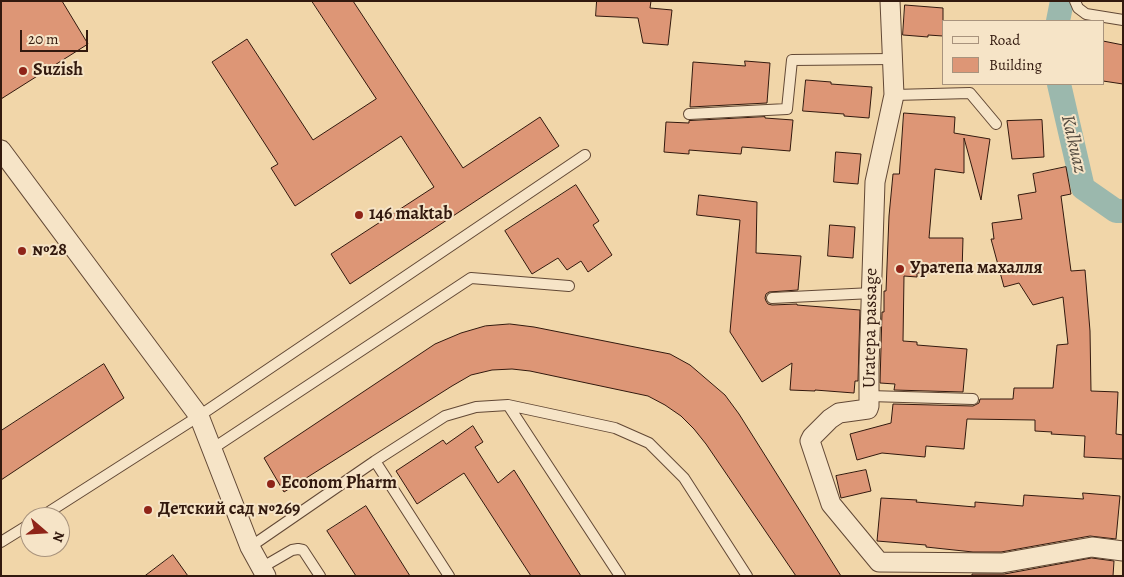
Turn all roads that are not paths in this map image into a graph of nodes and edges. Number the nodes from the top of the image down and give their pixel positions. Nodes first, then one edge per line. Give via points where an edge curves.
1 (890, 1) edge
2 (1075, 1) edge
3 (1123, 20) edge
4 (892, 59) junction
5 (894, 95) junction
6 (689, 114) dead end
7 (996, 124) dead end
8 (1, 150) edge
9 (585, 154) dead end
10 (569, 286) dead end
11 (872, 293) junction
12 (772, 298) dead end
13 (869, 396) junction
14 (973, 399) dead end
15 (508, 405) junction
16 (199, 416) junction
17 (212, 449) junction
18 (375, 461) junction
19 (57, 507) edge
20 (20, 530) edge
21 (1, 542) edge
22 (250, 547) junction
23 (1123, 551) edge
24 (264, 572) edge
25 (320, 576) edge
26 (449, 576) edge
27 (620, 576) edge
28 (747, 576) edge

1 - 4 street, Uratepa passage
2 - 3 lane via 1086,14
4 - 5 street, Uratepa passage
4 - 6 lane via 792,60 787,109
5 - 7 lane via 970,93
5 - 11 street, Uratepa passage via 875,182
8 - 16 street
9 - 16 lane
10 - 17 lane via 471,278
11 - 12 lane
11 - 13 street, Uratepa passage
13 - 14 lane
13 - 23 street, Uratepa passage via 868,409 839,413 810,441 831,504 881,566 1002,563 1092,547
15 - 18 lane via 476,407 445,416
15 - 27 lane
15 - 28 lane via 615,428 648,443 684,478
16 - 17 street
16 - 19 lane
17 - 22 street
18 - 22 lane
18 - 26 lane
20 - 21 lane
22 - 24 street
24 - 25 lane via 292,550 298,549 303,550

